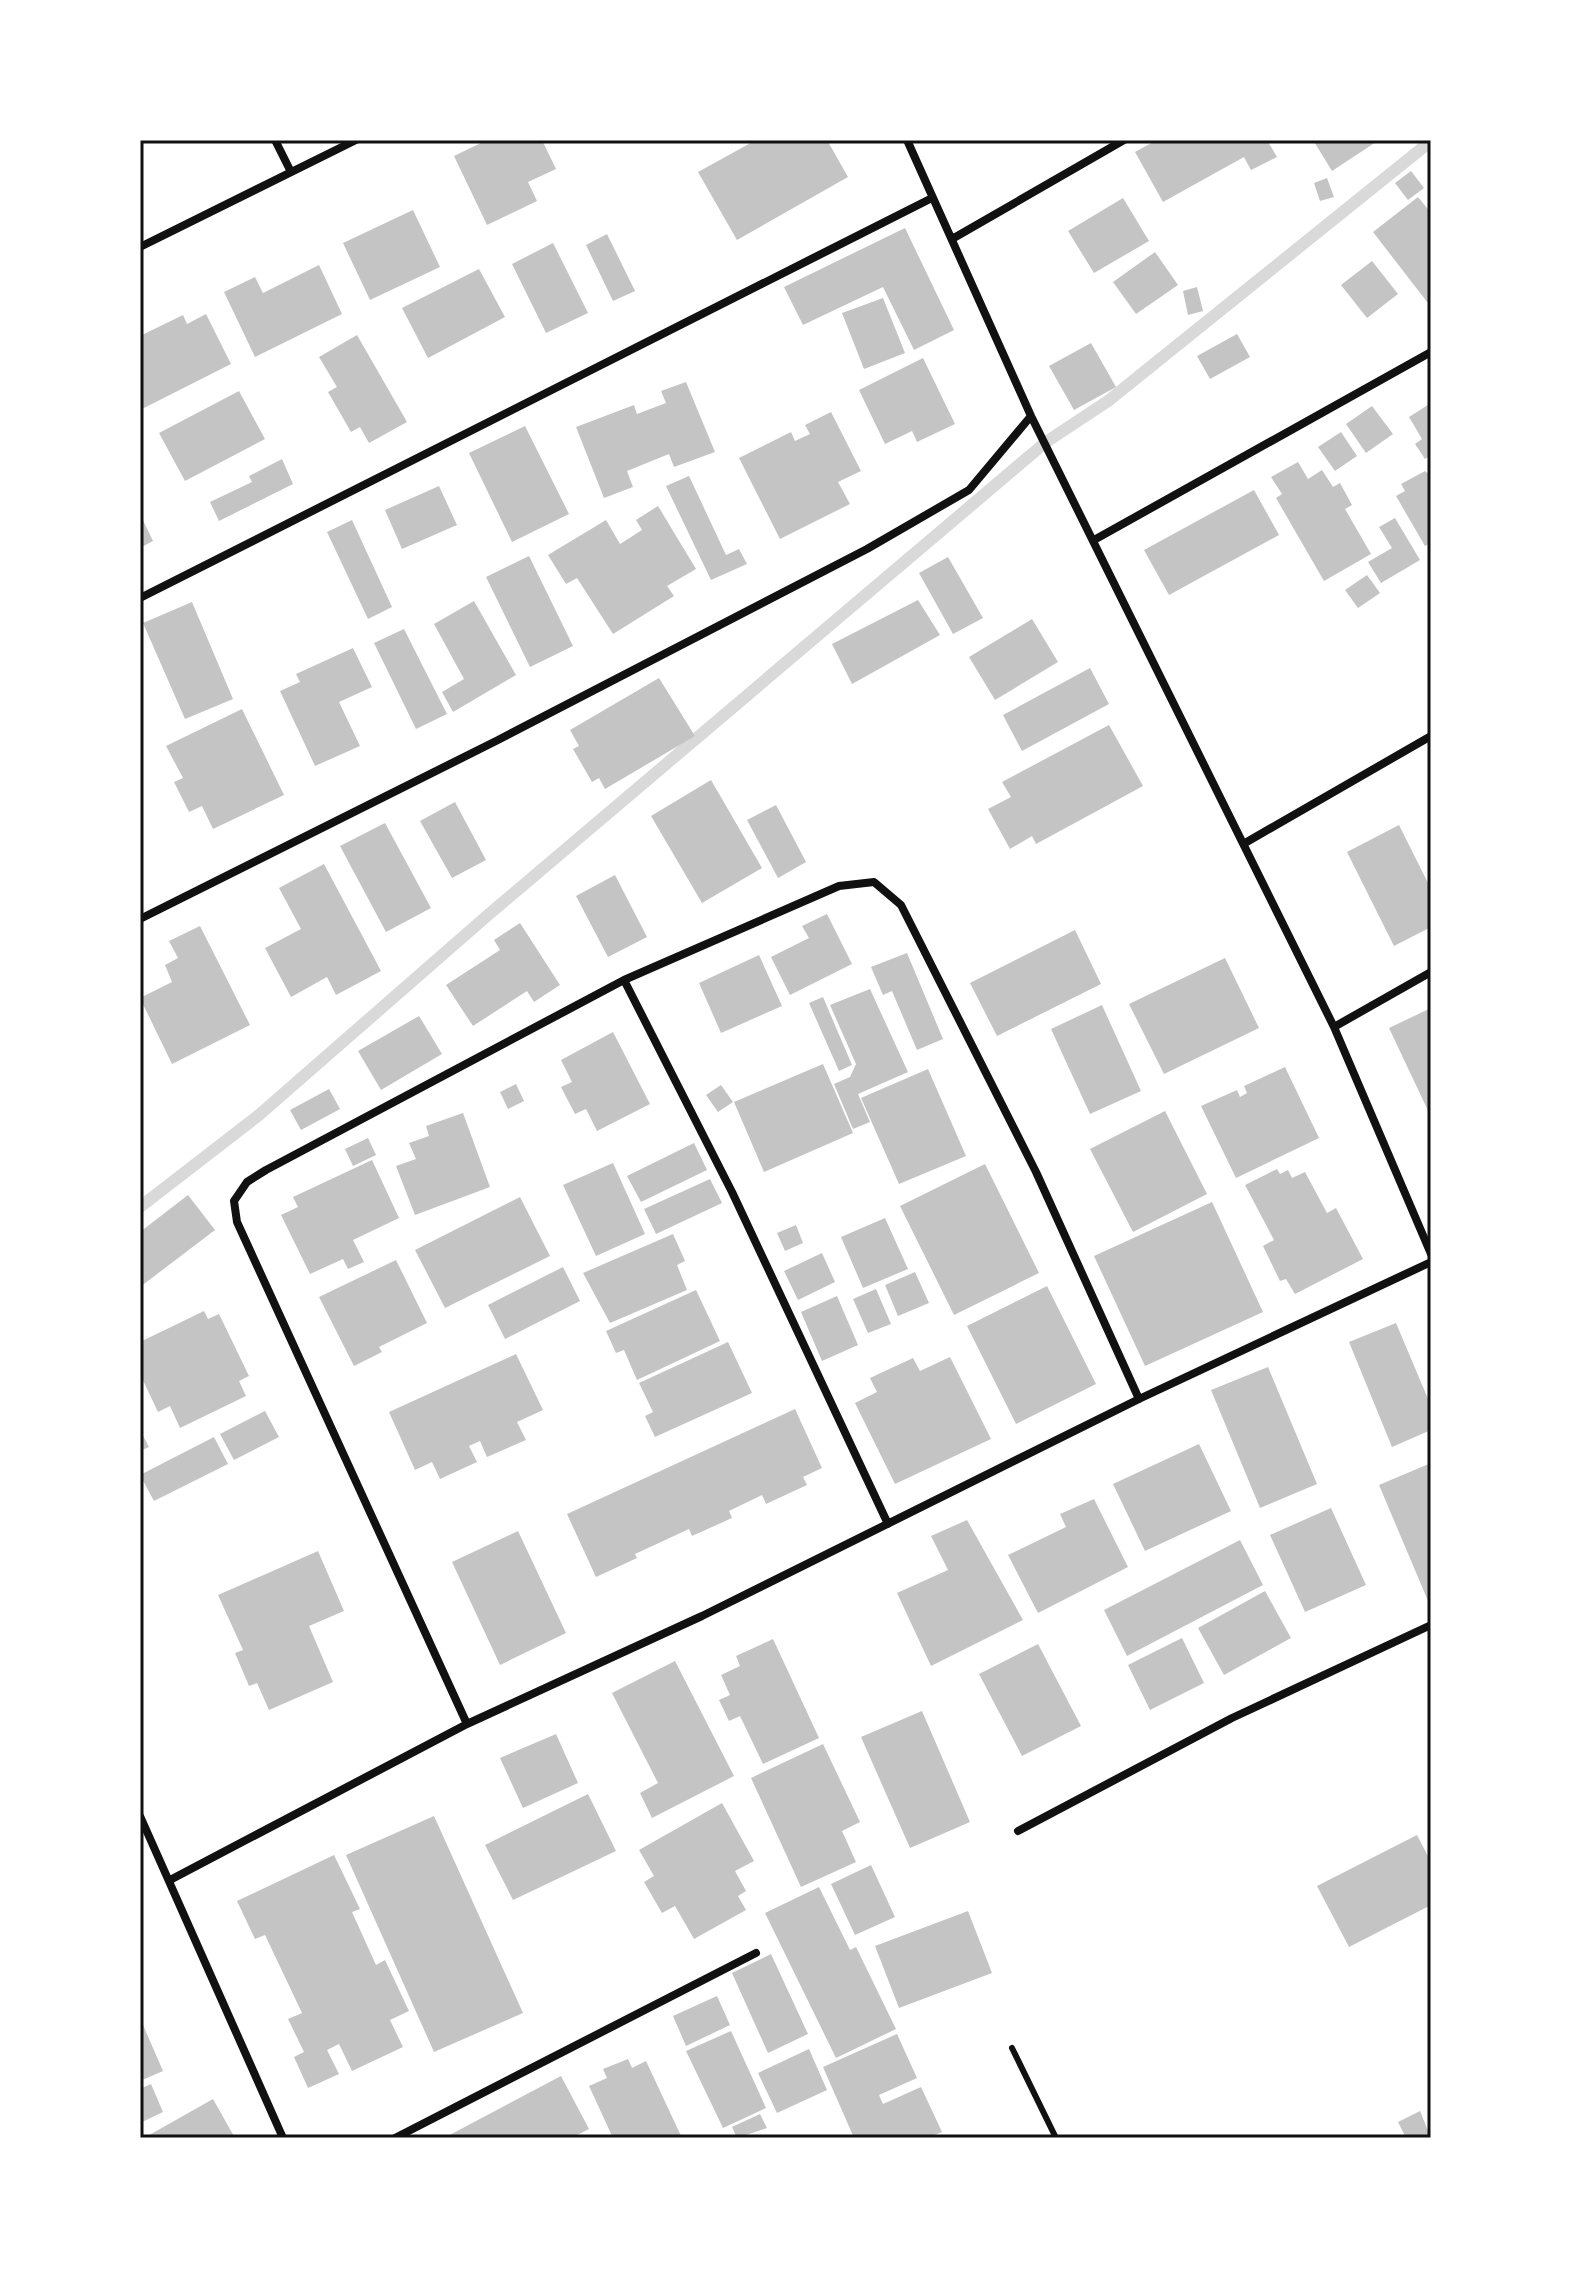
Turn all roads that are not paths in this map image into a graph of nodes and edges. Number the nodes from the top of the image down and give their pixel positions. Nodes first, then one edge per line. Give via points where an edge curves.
1 (275, 140) edge
2 (356, 140) edge
3 (907, 140) edge
4 (1124, 140) edge
5 (291, 172) junction
6 (932, 198) junction
7 (952, 239) junction
8 (140, 247) edge
9 (1431, 352) edge
10 (1031, 416) junction
11 (1094, 540) junction
12 (140, 598) edge
13 (1431, 736) edge
14 (1245, 843) junction
15 (140, 919) edge
16 (1431, 972) edge
17 (624, 980) junction
18 (1334, 1027) junction
19 (1431, 1254) edge
20 (1431, 1262) edge
21 (1139, 1399) junction
22 (888, 1524) junction
23 (1431, 1625) edge
24 (467, 1724) junction
25 (140, 1816) edge
26 (1018, 1831) dead end
27 (170, 1880) junction
28 (756, 1953) dead end
29 (1012, 2048) dead end
30 (283, 2138) edge
31 (395, 2138) edge
32 (1056, 2138) edge

1 - 5 street
2 - 5 street
3 - 6 street
4 - 7 street
5 - 8 street
6 - 7 street
6 - 12 street
7 - 10 street
9 - 11 street
10 - 11 street
10 - 15 street via 969,490 867,549
11 - 14 street
13 - 14 street
14 - 18 street
16 - 18 street
17 - 21 street via 839,886 874,882 901,905 1036,1172
17 - 22 street via 732,1192
17 - 24 street via 266,1170 247,1182 234,1201 237,1222
18 - 19 street
20 - 21 street
21 - 22 street
22 - 24 street
23 - 26 street via 1232,1718
24 - 27 street
25 - 27 street
27 - 30 street
28 - 31 street
29 - 32 lane

